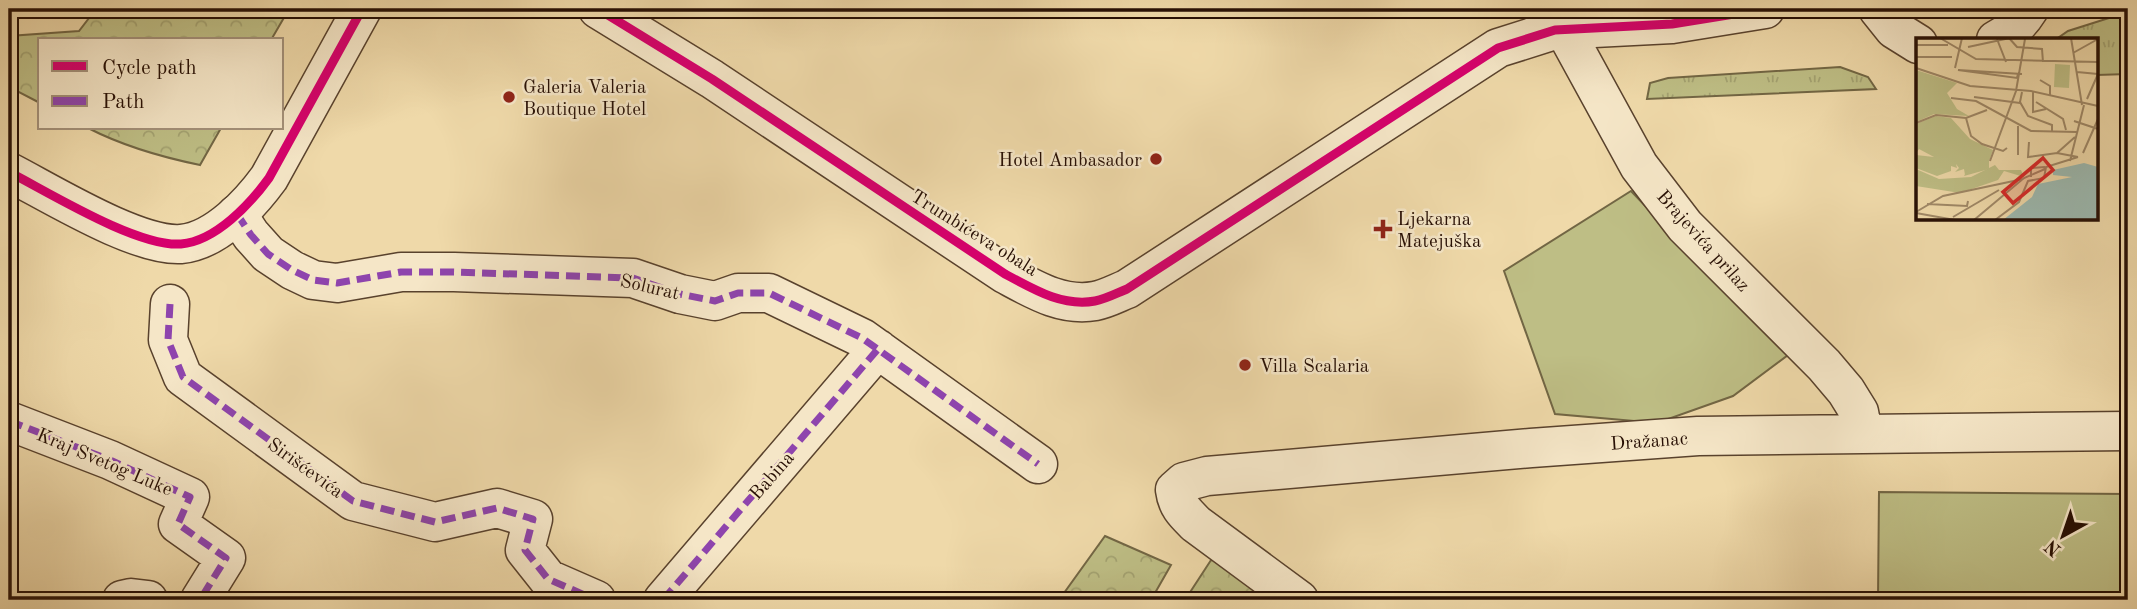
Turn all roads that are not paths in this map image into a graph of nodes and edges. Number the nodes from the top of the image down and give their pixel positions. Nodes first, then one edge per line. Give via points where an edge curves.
1 (362, 9) edge
2 (598, 9) edge
3 (1765, 9) edge
4 (1878, 9) edge
5 (2029, 9) edge
6 (1564, 29) junction
7 (2000, 38) edge
8 (1916, 43) edge
9 (9, 172) edge
10 (237, 214) junction
11 (170, 304) dead end
12 (878, 349) junction
13 (9, 421) edge
14 (2128, 431) edge
15 (1863, 433) junction
16 (1038, 464) dead end
17 (122, 600) edge
18 (148, 600) edge
19 (200, 600) edge
20 (596, 600) edge
21 (663, 600) edge
22 (1299, 600) edge

1 - 10 street via 269,178
2 - 6 street, Trumbićeva obala via 712,79 1005,274 1042,294 1072,302 1096,301 1127,289 1498,48
3 - 6 street, Trumbićeva obala via 1672,24
4 - 8 street via 1894,29
5 - 7 street
6 - 15 street, Brajevića prilaz via 1640,166 1685,226 1839,382 1859,412
9 - 10 street via 144,239 182,244 211,234
10 - 12 street, Solurat via 268,254 313,280 337,283 401,272 454,272 634,278 715,300 737,293 769,293
11 - 20 street, Sirišćevića via 168,340 183,377 353,501 435,522 497,508 533,519 525,550 548,579
12 - 16 street, Solurat
12 - 21 street, Babina
13 - 19 street, Kraj Svetog Luke via 190,497 178,524 226,558
14 - 15 street, Dražanac
15 - 22 street, Dražanac via 1698,436 1451,455 1207,476 1184,482 1175,490 1183,512 1196,524
17 - 18 street

